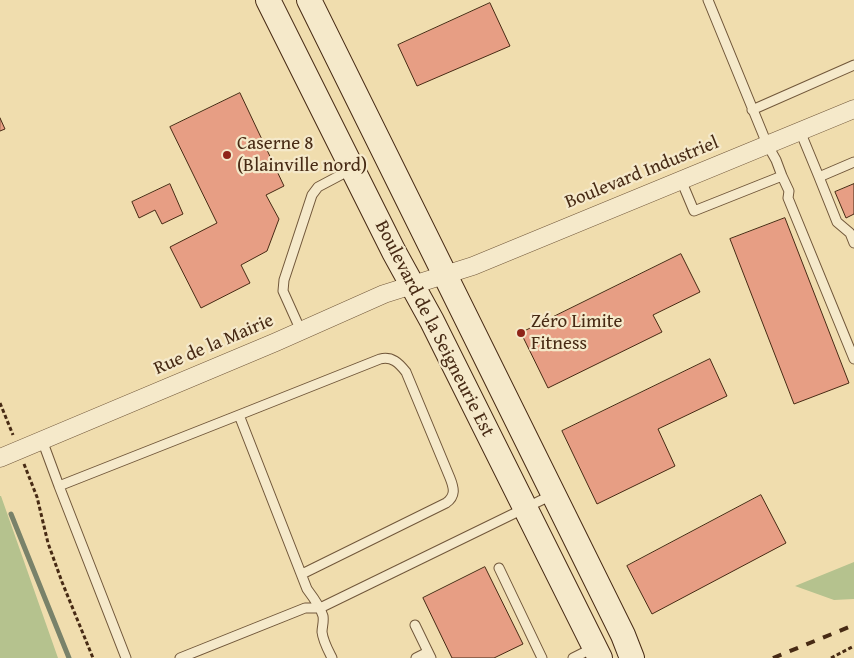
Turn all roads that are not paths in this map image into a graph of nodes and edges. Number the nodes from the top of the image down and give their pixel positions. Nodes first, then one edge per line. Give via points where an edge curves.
1 (268, 0) edge
2 (309, 0) edge
3 (708, 0) edge
4 (322, 27) junction
5 (290, 43) junction
6 (854, 65) edge
7 (854, 109) edge
8 (752, 110) junction
9 (800, 131) junction
10 (767, 144) junction
11 (854, 162) edge
12 (352, 169) junction
13 (782, 176) junction
14 (819, 176) junction
15 (681, 180) junction
16 (854, 242) edge
17 (445, 274) junction
18 (411, 284) junction
19 (302, 331) junction
20 (854, 359) edge
21 (239, 415) junction
22 (42, 440) junction
23 (0, 458) edge
24 (59, 486) junction
25 (554, 494) junction
26 (526, 508) junction
27 (499, 568) dead end
28 (302, 574) junction
29 (320, 608) junction
30 (415, 625) dead end
31 (597, 653) edge
32 (430, 655) edge
33 (126, 658) edge
34 (180, 658) edge
35 (332, 658) edge
36 (416, 658) edge
37 (542, 658) edge
38 (573, 658) edge
39 (632, 658) edge

1 - 5 main road, Boulevard de la Seigneurie Est
2 - 4 main road, Boulevard de la Seigneurie Est
3 - 8 lane
4 - 5 main road
4 - 17 main road, Boulevard de la Seigneurie Est
5 - 12 main road, Boulevard de la Seigneurie Est
6 - 8 lane
7 - 9 street, Boulevard Industriel
8 - 10 lane
9 - 10 street, Boulevard Industriel
9 - 14 lane
10 - 13 lane
10 - 15 street, Boulevard Industriel
11 - 14 lane
12 - 18 main road, Boulevard de la Seigneurie Est
12 - 19 lane via 312,194 284,280 283,291
13 - 15 lane via 694,211
13 - 20 lane
14 - 16 lane via 837,222 850,233
15 - 17 street, Boulevard Industriel via 473,266
17 - 18 street, Rue de la Mairie
17 - 25 main road, Boulevard de la Seigneurie Est
18 - 19 street, Rue de la Mairie
18 - 26 main road, Boulevard de la Seigneurie Est
19 - 22 street, Rue de la Mairie
21 - 24 lane
21 - 28 lane
21 - 28 lane via 389,358 406,372 450,478 454,491 446,503
22 - 23 street, Rue de la Mairie
22 - 24 lane
24 - 33 lane
25 - 26 lane
25 - 39 main road, Boulevard de la Seigneurie Est
26 - 29 lane
26 - 31 main road, Boulevard de la Seigneurie Est
27 - 37 lane
28 - 29 lane
29 - 34 lane via 305,608
29 - 35 lane via 324,620 323,635
30 - 32 lane
31 - 38 lane
32 - 36 lane

